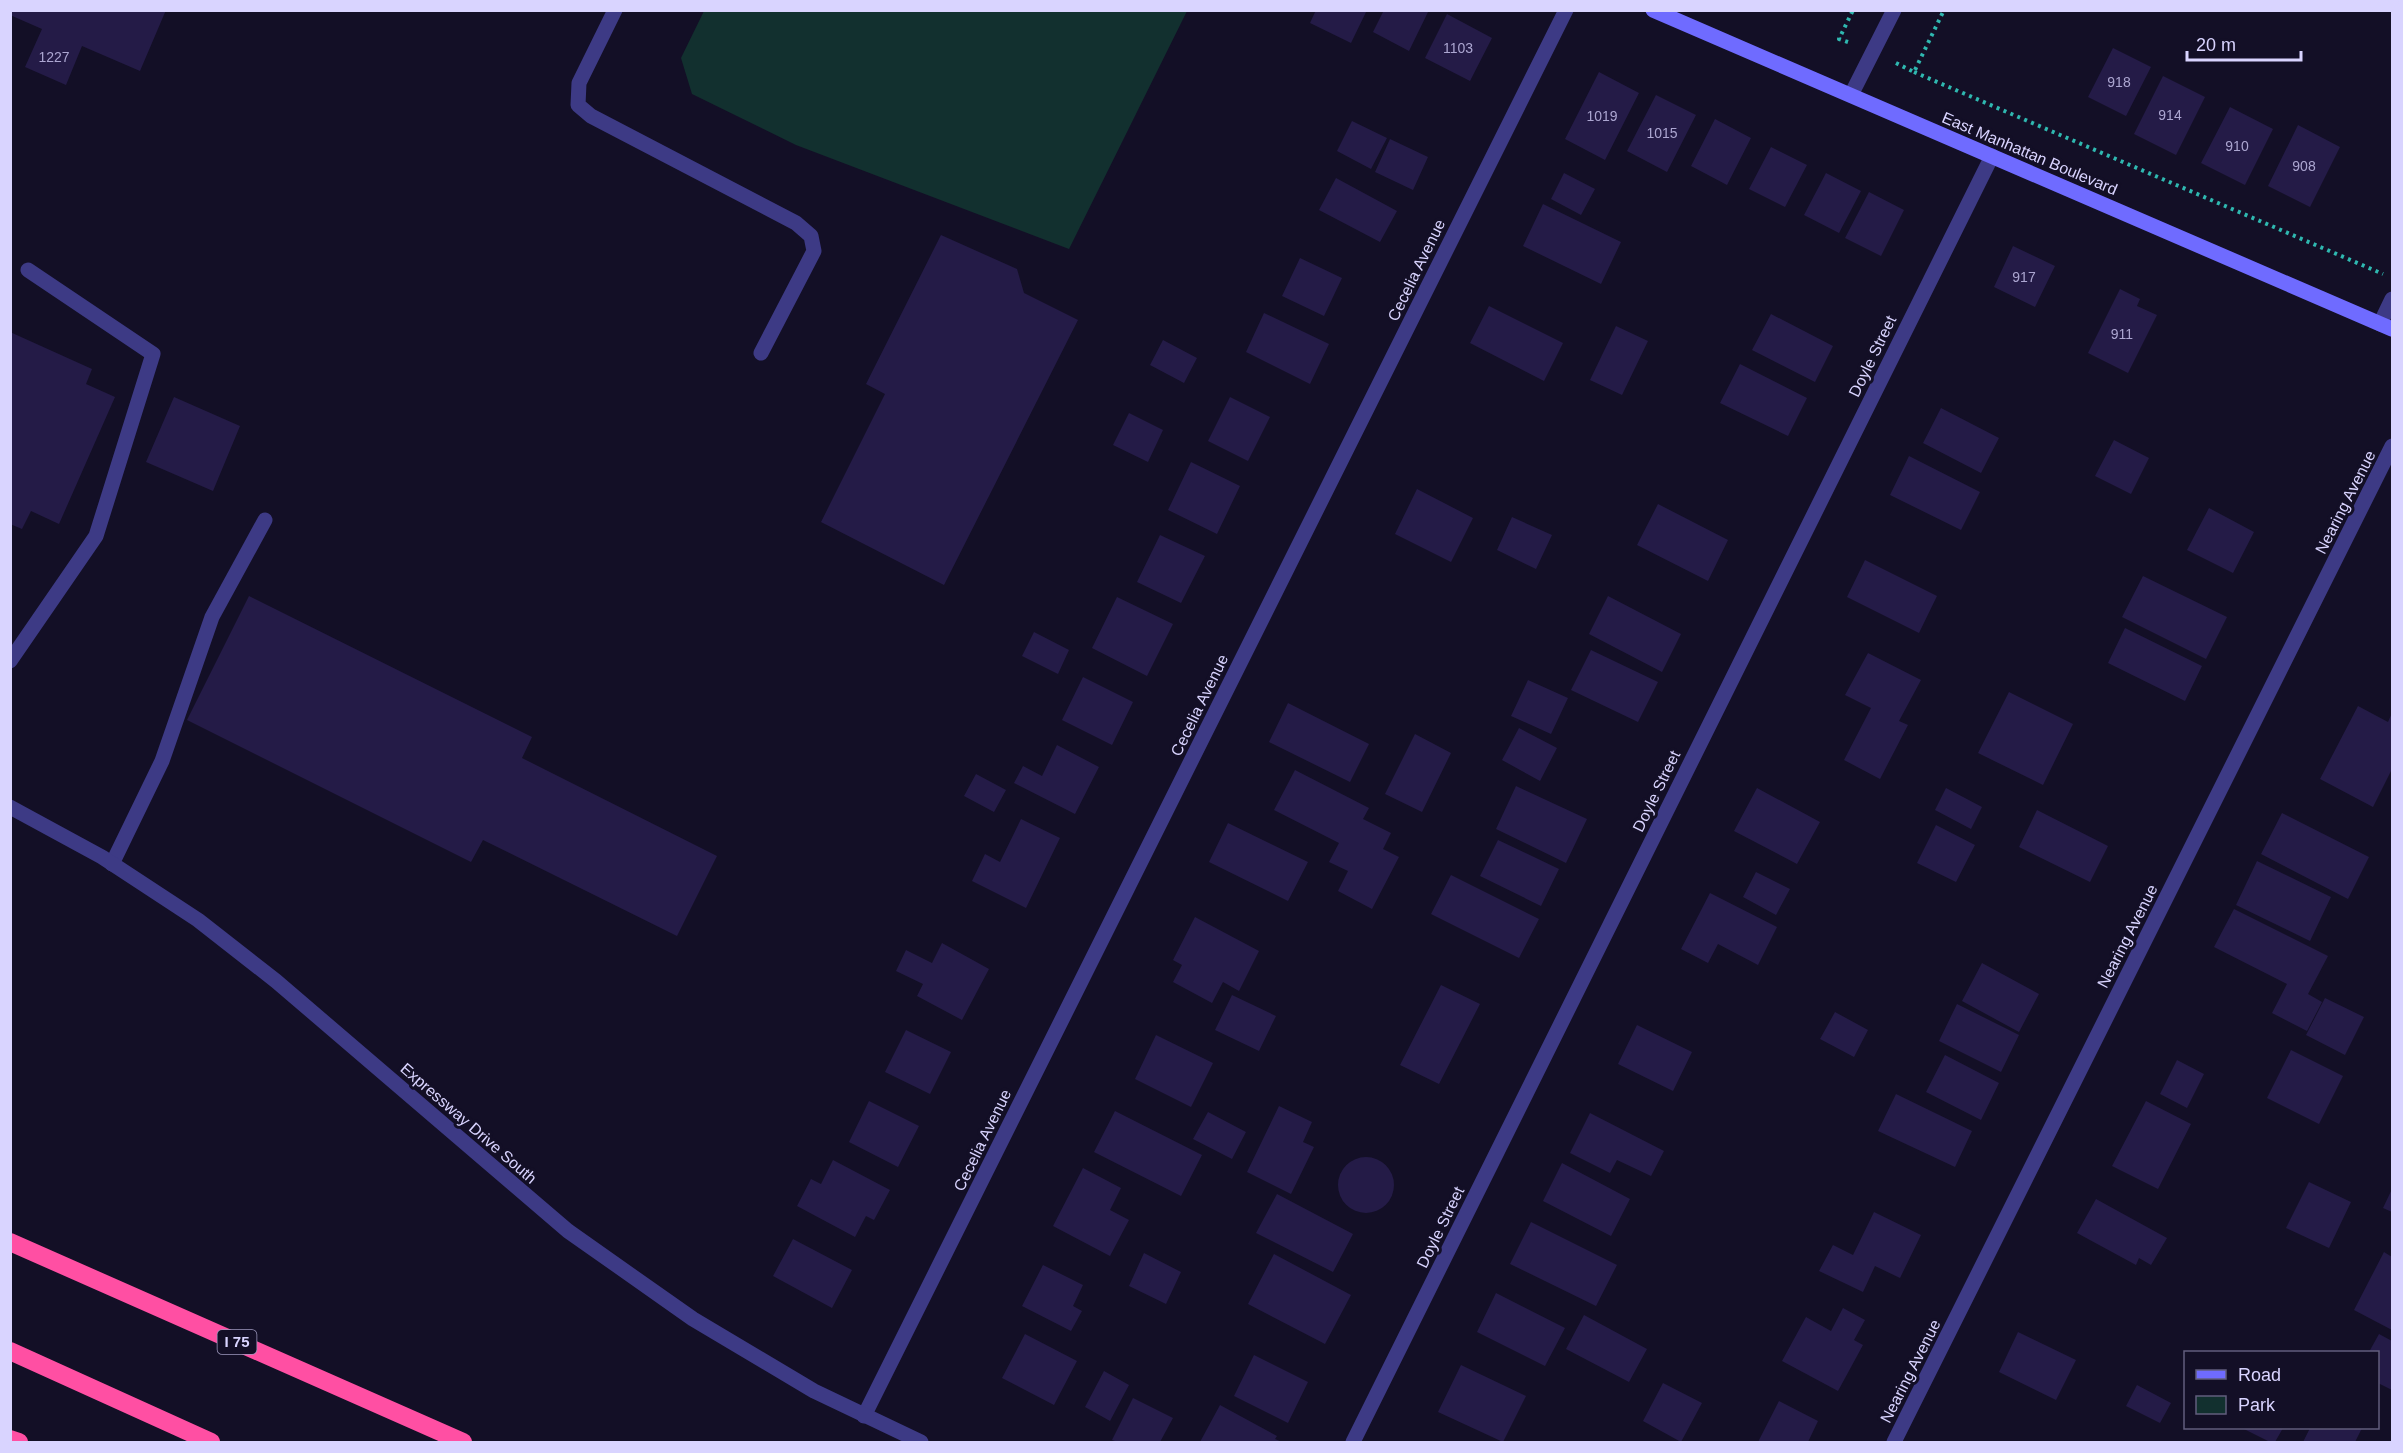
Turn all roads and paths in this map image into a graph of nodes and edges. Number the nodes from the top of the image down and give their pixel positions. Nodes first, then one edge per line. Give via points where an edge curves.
1 (615, 10) edge
2 (1566, 10) edge
3 (1653, 10) edge
4 (1894, 10) edge
5 (1914, 72) dead end
6 (1851, 95) junction
7 (1992, 156) junction
8 (28, 270) dead end
9 (2392, 277) edge
10 (2392, 299) edge
11 (2386, 326) edge
12 (761, 353) dead end
13 (2392, 446) edge
14 (265, 520) dead end
15 (10, 661) edge
16 (10, 807) edge
17 (112, 864) junction
18 (10, 1242) edge
19 (10, 1350) edge
20 (864, 1416) junction
21 (10, 1439) edge
22 (19, 1443) edge
23 (211, 1443) edge
24 (463, 1443) edge
25 (921, 1443) edge
26 (1353, 1443) edge
27 (1894, 1443) edge

1 - 12 street via 579,83 578,105 591,116 796,223 811,236 814,251
2 - 20 street, Cecelia Avenue
3 - 6 main road, East Manhattan Boulevard
4 - 6 street
5 - 9 path
6 - 7 main road, East Manhattan Boulevard
7 - 11 main road, East Manhattan Boulevard
7 - 26 street, Doyle Street
8 - 15 street via 153,354 96,536
10 - 11 street
13 - 27 street, Nearing Avenue
14 - 17 street via 212,617 162,761
16 - 17 street, Expressway Drive South
17 - 20 street, Expressway Drive South via 198,920 276,981 568,1231 693,1319 766,1364
18 - 24 highway, I 75
19 - 23 highway
20 - 25 street, Expressway Drive South
21 - 22 highway

